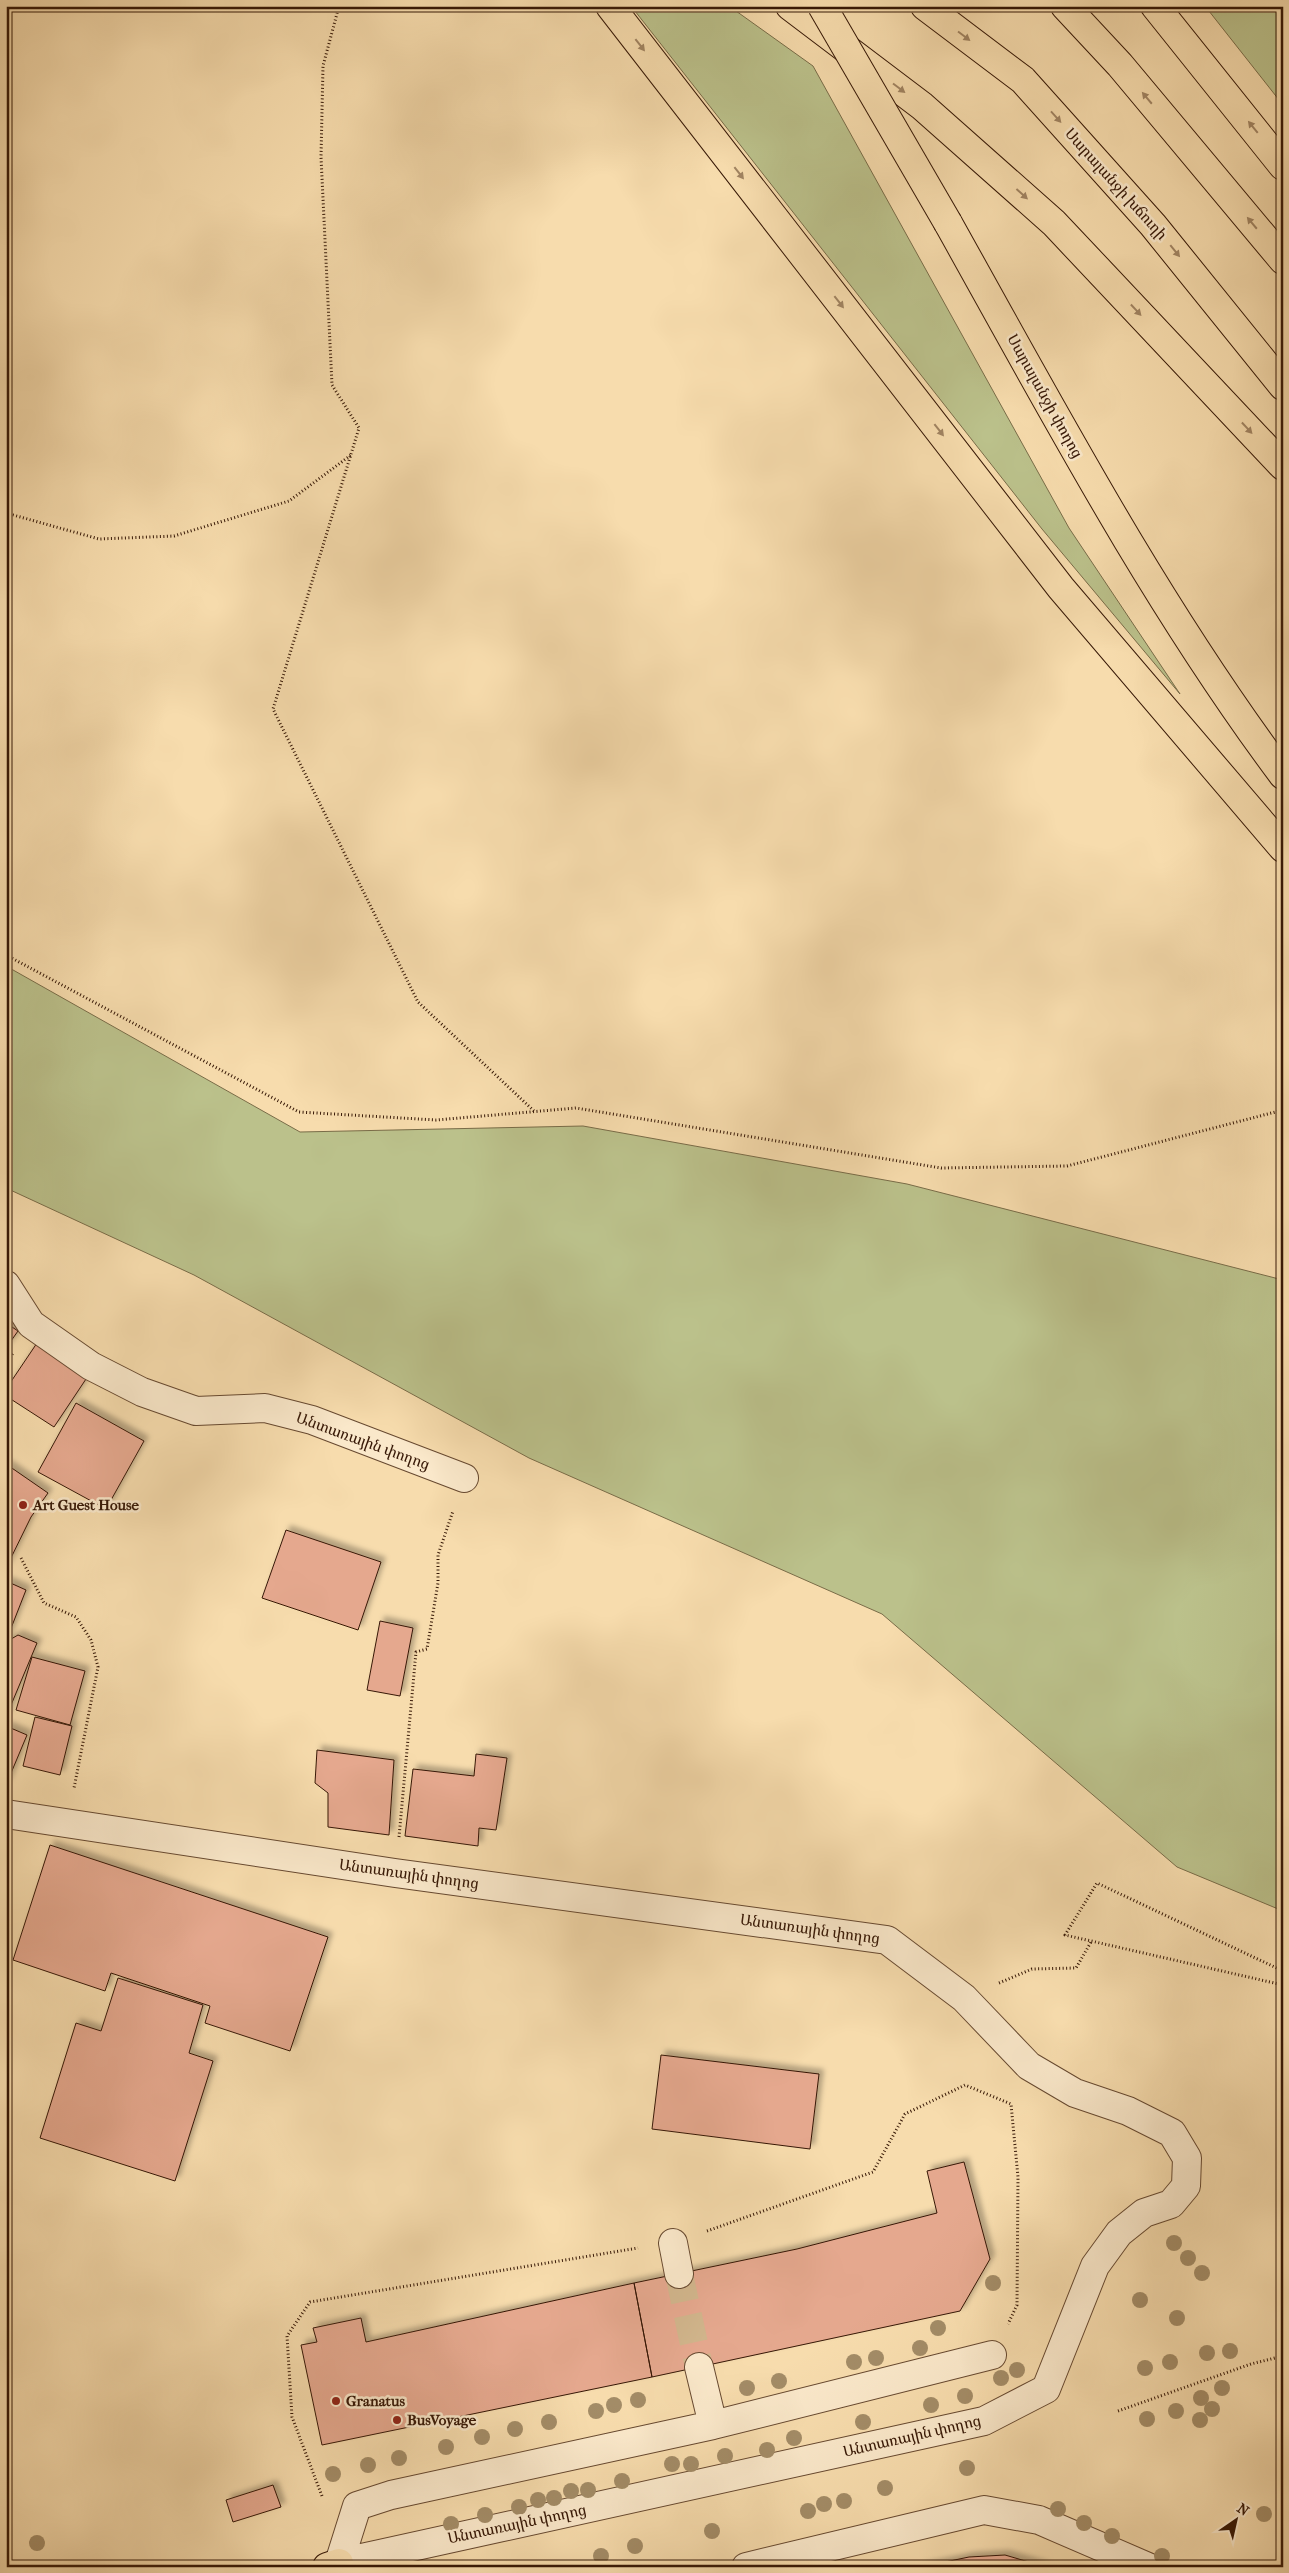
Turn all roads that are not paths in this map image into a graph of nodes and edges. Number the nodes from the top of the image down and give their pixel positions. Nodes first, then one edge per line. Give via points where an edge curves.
1 (610, 6) edge
2 (790, 6) edge
3 (822, 6) edge
4 (925, 6) edge
5 (1065, 6) edge
6 (1155, 6) edge
7 (1283, 166) edge
8 (1283, 260) edge
9 (1283, 386) edge
10 (1283, 466) edge
11 (1283, 776) edge
12 (1283, 848) edge
13 (6, 1285) edge
14 (464, 1478) road end
15 (6, 1814) edge
16 (673, 2242) dead end
17 (679, 2274) tunnel mouth
18 (992, 2355) dead end
19 (699, 2367) tunnel mouth
20 (713, 2425) junction
21 (337, 2566) edge
22 (749, 2566) edge
23 (1148, 2567) edge

1 -> 12 main road via 1061,588
2 -> 10 main road via 922,106 1054,223
3 - 11 main road, Սարալանջի փողոց, bridge via 1150,579
4 -> 9 main road, Սարալանջի խճուղի via 1023,80 1154,225
8 -> 5 main road via 1120,65
7 -> 6 main road
13 - 14 street, Անտառային փողոց via 31,1324 91,1366 142,1392 196,1411 265,1408 312,1420
15 - 21 street, Անտառային փողոց via 395,1873 887,1940 964,1998 1029,2066 1075,2093 1128,2111 1172,2133 1188,2158 1186,2186 1171,2204 1144,2213 1119,2233 1095,2266 1046,2389 984,2421
16 - 17 street
18 - 20 street
19 - 20 street
20 - 21 street via 391,2495 357,2506
22 - 23 street via 984,2510 1039,2520

